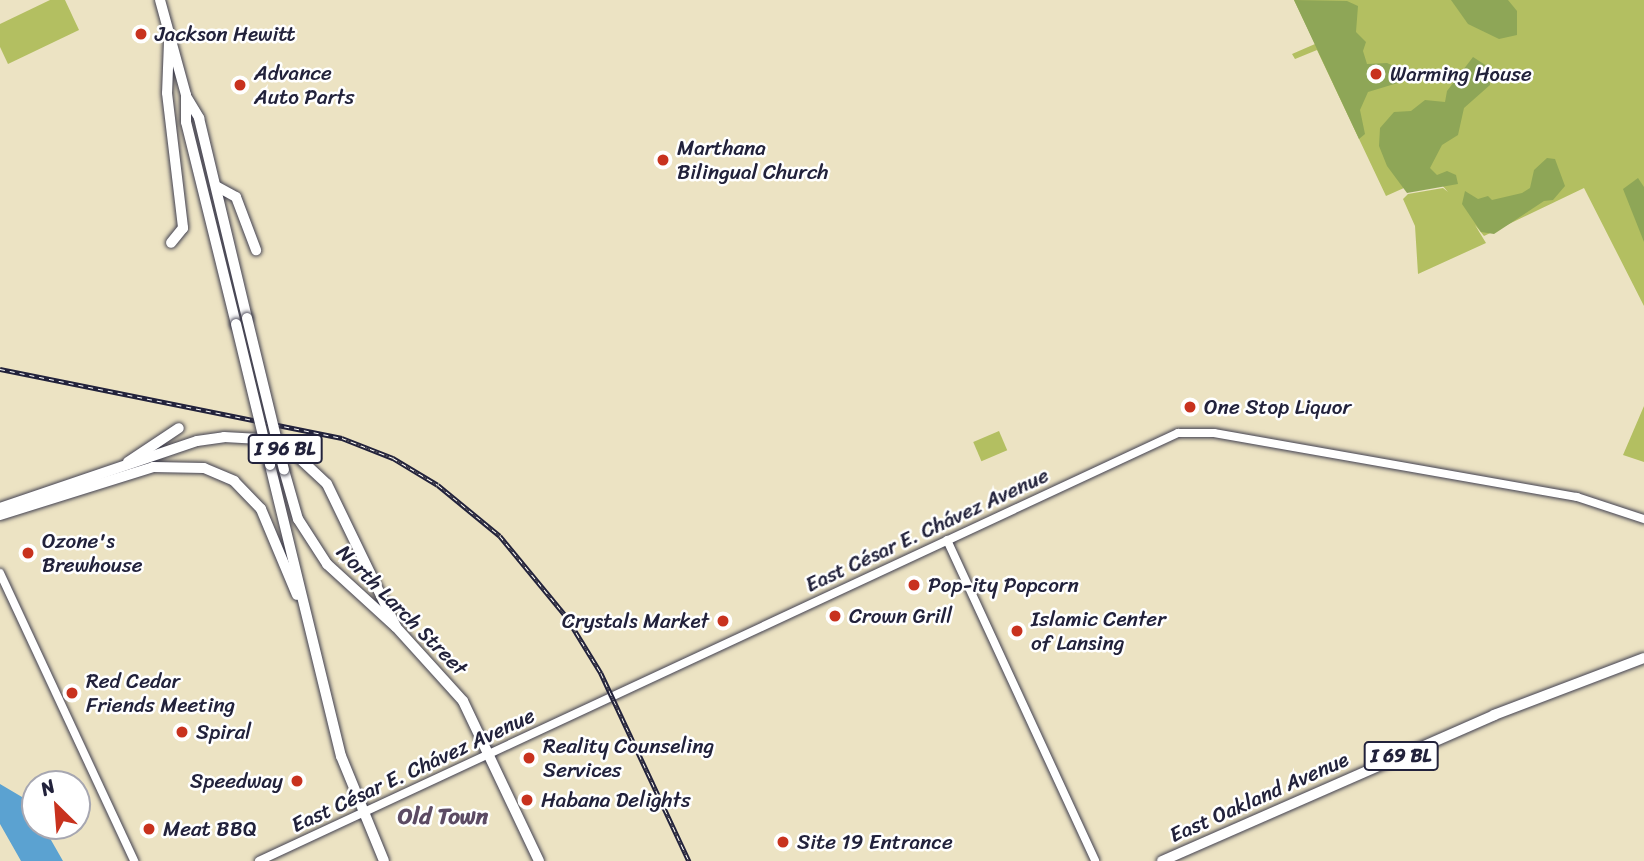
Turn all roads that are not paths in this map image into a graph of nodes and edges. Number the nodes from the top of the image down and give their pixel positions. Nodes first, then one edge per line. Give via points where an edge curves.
1 (163, 1) edge
2 (169, 34) junction
3 (186, 95) junction
4 (216, 186) junction
5 (171, 243) dead end
6 (256, 250) dead end
7 (179, 428) dead end
8 (127, 463) junction
9 (90, 487) junction
10 (0, 509) edge
11 (0, 515) edge
12 (1644, 519) edge
13 (947, 540) junction
14 (0, 573) edge
15 (308, 620) junction
16 (396, 626) junction
17 (1644, 658) edge
18 (489, 752) junction
19 (362, 812) junction
20 (134, 861) edge
21 (259, 861) edge
22 (384, 861) edge
23 (540, 861) edge
24 (1095, 861) edge
25 (1161, 861) edge

1 - 2 main road, North Larch Street
2 - 3 main road, North Larch Street
2 - 5 main road via 167,93 183,228
3 - 4 main road, North Larch Street via 199,118
3 - 15 main road, North Larch Street, bridge via 186,122
4 - 6 main road via 236,197
4 - 16 main road, North Larch Street, bridge via 294,509 311,543 344,583
7 - 8 main road
8 - 9 main road
8 - 10 main road, I 96 BL
8 - 16 main road, I 96 BL via 224,436 260,439 296,455 334,494
9 - 11 main road, I 96 BL
9 - 15 main road, I 96 BL via 171,464 204,468 230,479 264,512
12 - 13 street, East César E. Chávez Avenue via 1577,497 1201,431 1171,436
13 - 18 street, East César E. Chávez Avenue
13 - 24 street
14 - 20 street
15 - 19 main road, I 96 BL via 341,756
16 - 18 main road, North Larch Street / I 96 BL via 463,701
17 - 25 main road, East Oakland Avenue / I 69 BL via 1494,715
18 - 19 street, East César E. Chávez Avenue
18 - 23 main road, North Larch Street / I 96 BL
19 - 21 street, East César E. Chávez Avenue
19 - 22 main road, I 96 BL

